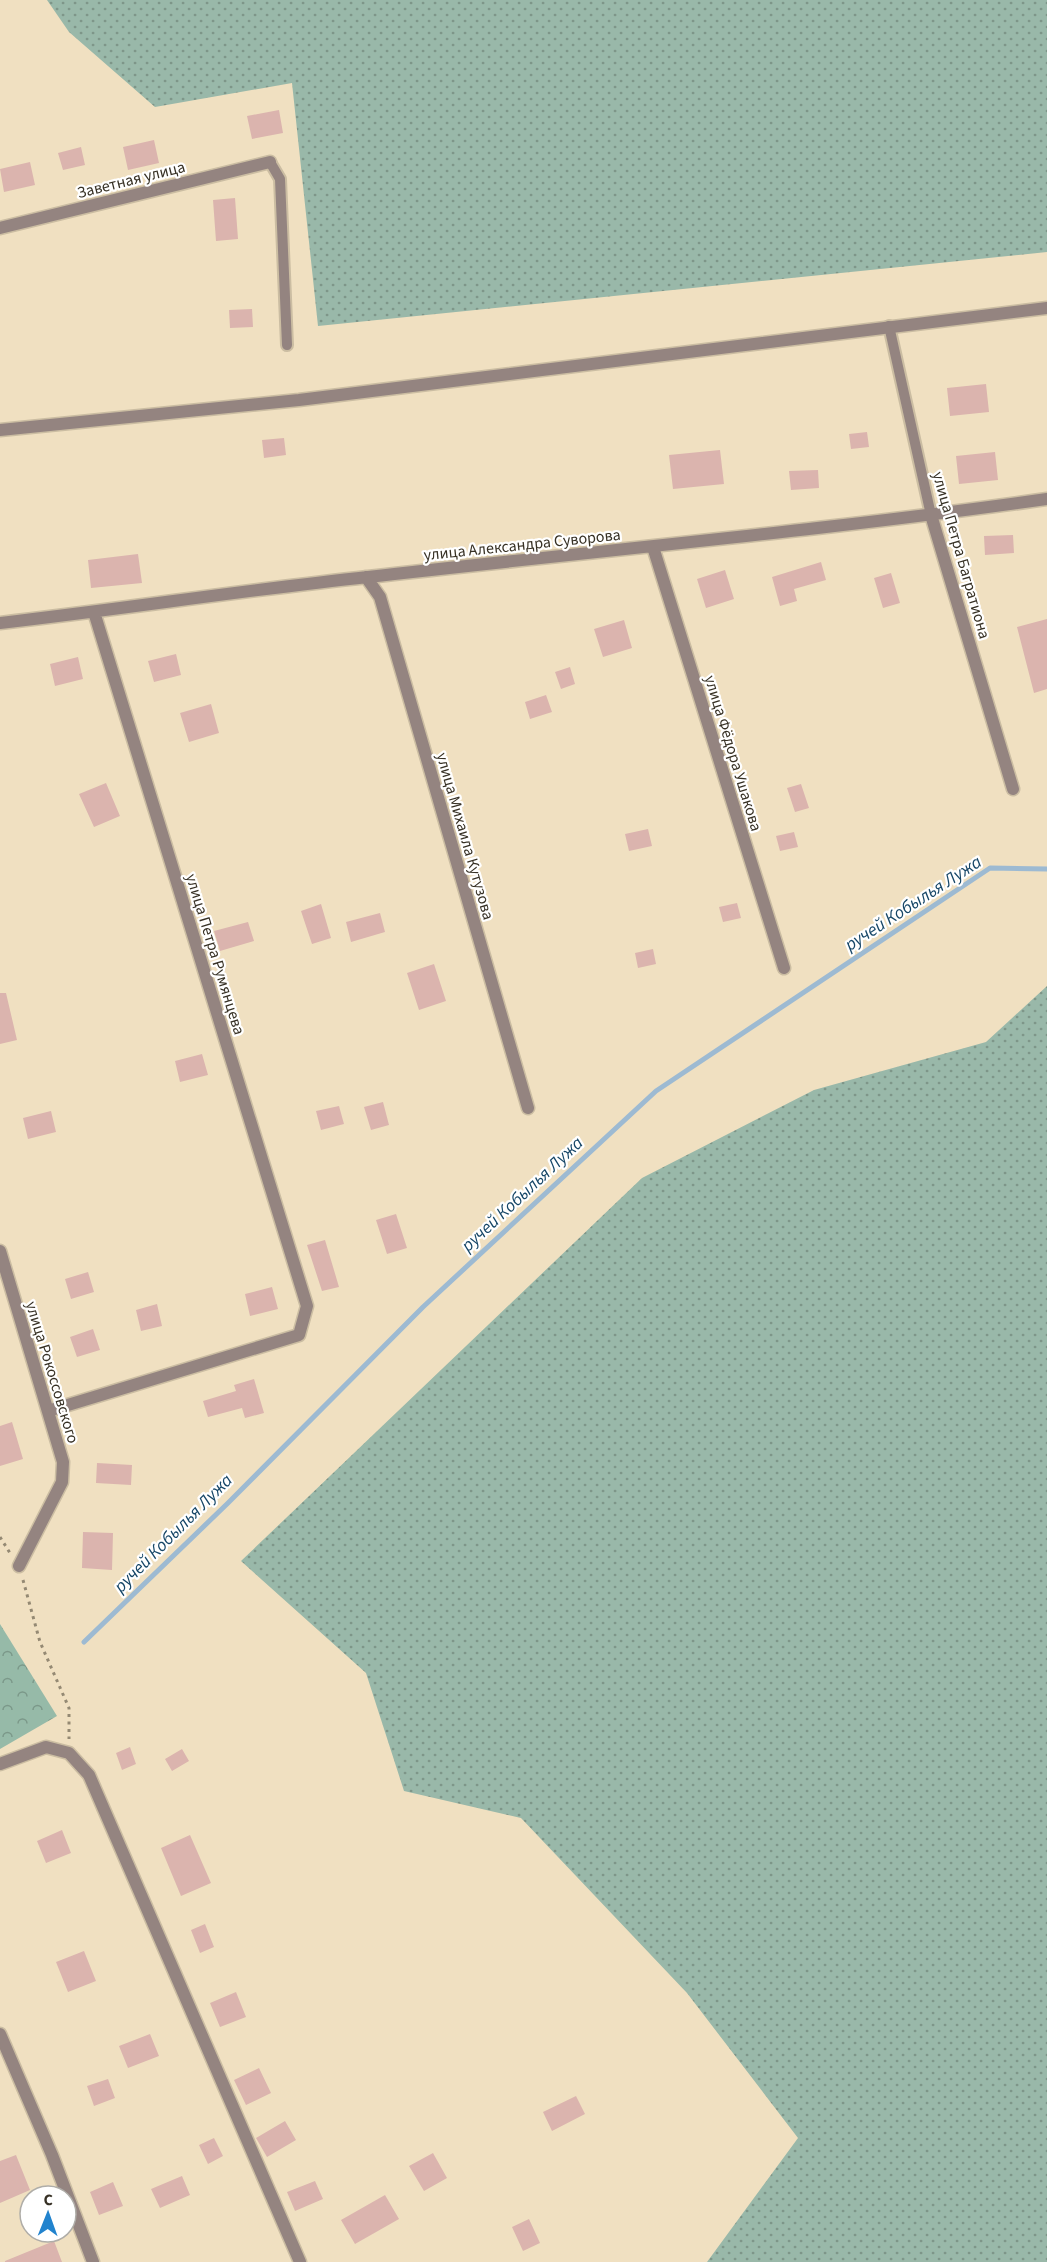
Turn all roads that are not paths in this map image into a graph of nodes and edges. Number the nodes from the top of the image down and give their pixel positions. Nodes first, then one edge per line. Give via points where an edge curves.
1 (270, 162) joint
2 (0, 228) edge
3 (1047, 308) edge
4 (889, 326) junction
5 (286, 345) dead end
6 (0, 430) edge
7 (1047, 499) edge
8 (932, 515) junction
9 (653, 548) junction
10 (366, 577) junction
11 (94, 612) junction
12 (0, 623) edge
13 (1013, 789) dead end
14 (784, 968) dead end
15 (528, 1108) dead end
16 (0, 1251) edge
17 (48, 1411) junction
18 (19, 1566) road end
19 (0, 1764) edge
20 (0, 2034) edge
21 (93, 2262) edge
22 (300, 2262) edge

1 - 2 street, Заветная улица
1 - 5 lane via 280,179
3 - 4 street
4 - 6 street via 299,400
4 - 8 lane, улица Петра Багратиона
7 - 8 street, улица Александра Суворова
8 - 9 street, улица Александра Суворова
8 - 13 street, улица Петра Багратиона
9 - 10 street, улица Александра Суворова
9 - 14 street, улица Фёдора Ушакова
10 - 11 street, улица Александра Суворова
10 - 15 street, улица Михаила Кутузова via 380,597
11 - 12 street, улица Александра Суворова
11 - 17 street, улица Петра Румянцева via 307,1306 299,1335
16 - 17 street, улица Рокоссовского
17 - 18 street, улица Рокоссовского via 63,1462 62,1482
19 - 22 street via 46,1747 69,1753 89,1775
20 - 21 street

